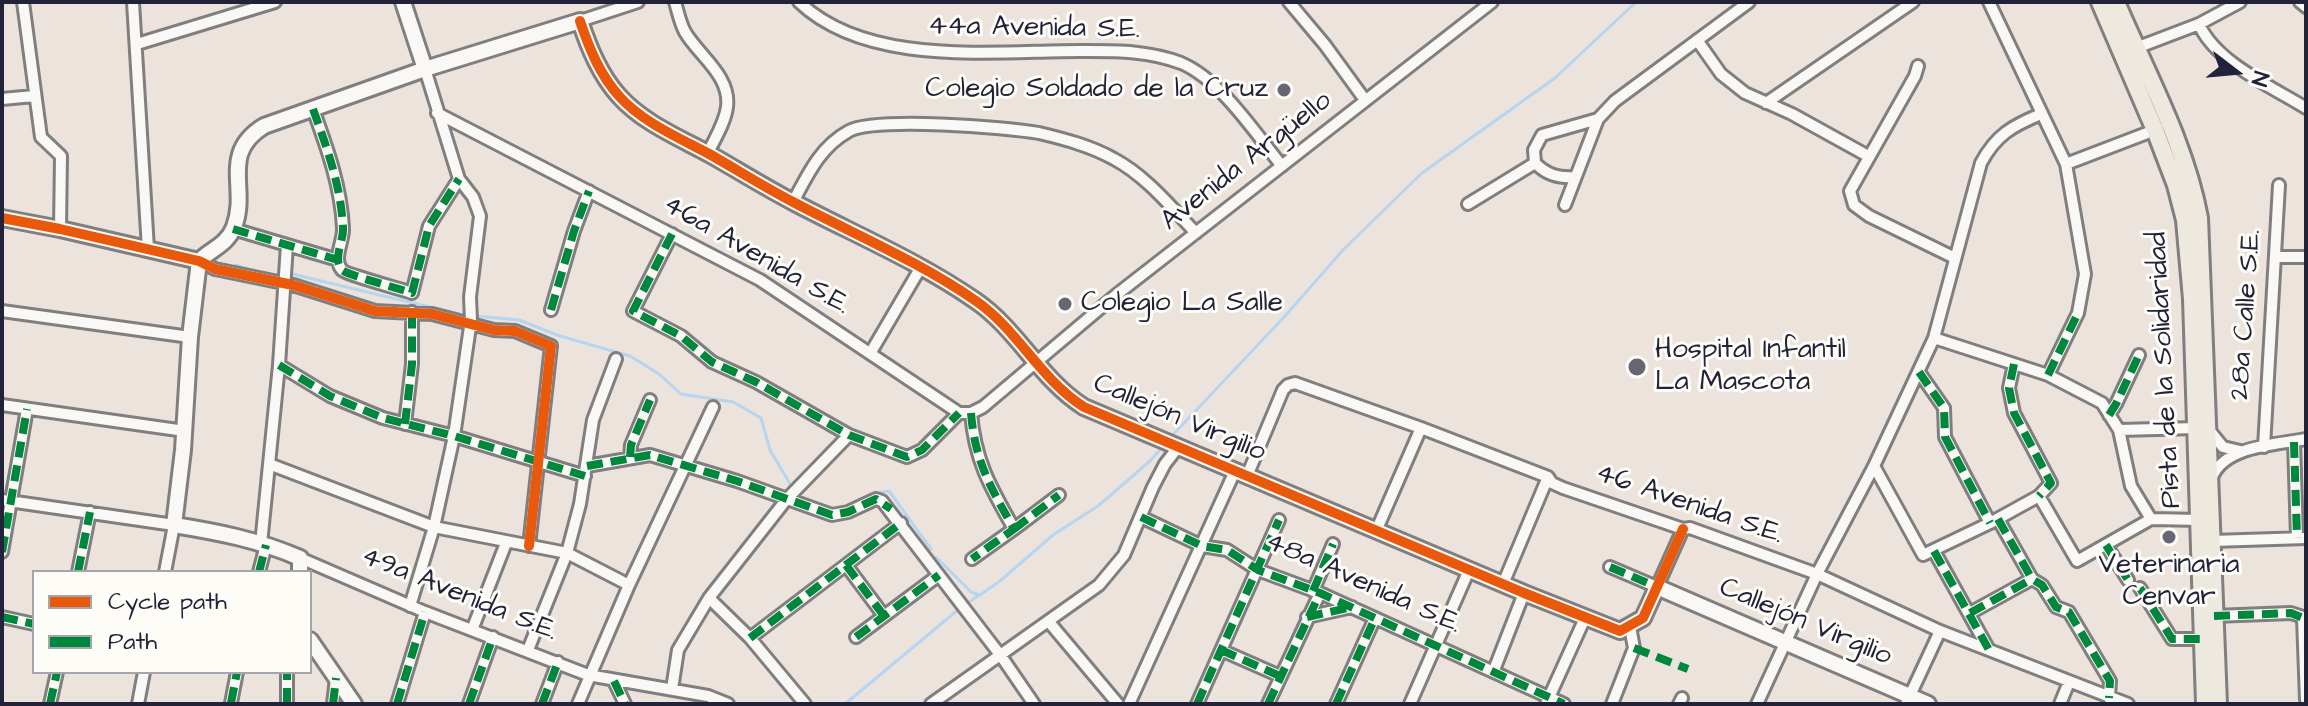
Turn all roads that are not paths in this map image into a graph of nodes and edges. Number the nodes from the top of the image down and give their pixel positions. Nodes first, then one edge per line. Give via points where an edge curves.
1 (23, 2) edge
2 (133, 2) edge
3 (275, 2) edge
4 (403, 2) edge
5 (638, 2) edge
6 (675, 2) edge
7 (799, 2) edge
8 (1289, 2) edge
9 (1492, 2) edge
10 (1749, 2) edge
11 (1913, 2) edge
12 (1989, 2) edge
13 (2100, 2) edge
14 (2116, 2) edge
15 (2240, 2) edge
16 (2300, 2) edge
17 (2306, 7) edge
18 (580, 21) junction
19 (2199, 24) junction
20 (1697, 40) junction
21 (137, 44) junction
22 (2136, 48) junction
23 (1918, 66) dead end
24 (425, 69) junction
25 (1786, 90) junction
26 (34, 96) junction
27 (2, 99) edge
28 (1365, 100) junction
29 (1766, 103) junction
30 (2306, 108) edge
31 (313, 109) junction
32 (437, 113) junction
33 (1792, 114) junction
34 (2041, 114) junction
35 (1598, 119) junction
36 (2155, 130) junction
37 (708, 153) junction
38 (1868, 156) junction
39 (1535, 163) junction
40 (2066, 164) junction
41 (1282, 166) junction
42 (1575, 177) junction
43 (459, 179) junction
44 (2279, 185) dead end
45 (589, 191) junction
46 (793, 202) junction
47 (1468, 204) dead end
48 (1565, 205) dead end
49 (2, 218) edge
50 (60, 229) junction
51 (233, 229) junction
52 (1196, 233) junction
53 (672, 234) junction
54 (287, 245) junction
55 (148, 249) junction
56 (2276, 257) junction
57 (2306, 257) edge
58 (1955, 258) junction
59 (338, 260) junction
60 (199, 261) junction
61 (921, 267) junction
62 (285, 277) junction
63 (551, 310) dead end
64 (2, 311) edge
65 (412, 312) junction
66 (471, 319) junction
67 (190, 337) junction
68 (1934, 338) junction
69 (871, 352) junction
70 (2139, 355) dead end
71 (616, 359) dead end
72 (1035, 364) junction
73 (2014, 364) junction
74 (279, 365) junction
75 (1919, 372) junction
76 (2048, 375) junction
77 (650, 400) dead end
78 (2, 405) edge
79 (713, 407) dead end
80 (27, 409) junction
81 (965, 413) junction
82 (2109, 415) junction
83 (405, 424) junction
84 (1421, 428) junction
85 (2202, 429) junction
86 (2119, 430) junction
87 (185, 431) junction
88 (849, 435) junction
89 (454, 436) junction
90 (2306, 439) edge
91 (2294, 442) junction
92 (1171, 443) junction
93 (2264, 447) junction
94 (2242, 452) junction
95 (630, 457) junction
96 (537, 460) junction
97 (269, 464) junction
98 (686, 466) junction
99 (1874, 466) junction
100 (586, 471) junction
101 (1241, 473) junction
102 (1548, 477) junction
103 (2211, 481) junction
104 (1059, 495) dead end
105 (2039, 496) junction
106 (786, 500) junction
107 (7, 501) edge
108 (90, 512) junction
109 (1141, 517) junction
110 (2151, 519) junction
111 (1279, 520) dead end
112 (2200, 520) junction
113 (1994, 521) junction
114 (901, 523) junction
115 (174, 525) junction
116 (434, 527) junction
117 (1014, 529) junction
118 (1377, 529) junction
119 (1683, 529) junction
120 (2302, 538) edge
121 (2212, 541) junction
122 (506, 543) junction
123 (264, 544) junction
124 (1333, 544) dead end
125 (2106, 545) junction
126 (529, 546) junction
127 (1202, 546) junction
128 (1934, 551) junction
129 (2, 552) edge
130 (567, 553) junction
131 (972, 559) dead end
132 (300, 565) edge
133 (846, 565) junction
134 (1610, 567) dead end
135 (78, 570) edge
136 (165, 570) edge
137 (259, 570) edge
138 (1258, 570) junction
139 (1469, 570) junction
140 (1817, 574) junction
141 (939, 575) junction
142 (2032, 579) junction
143 (2128, 580) dead end
144 (1503, 584) junction
145 (629, 585) junction
146 (1657, 587) junction
147 (2140, 588) dead end
148 (1317, 592) junction
149 (1524, 593) junction
150 (709, 598) junction
151 (410, 606) junction
152 (1352, 607) junction
153 (425, 612) junction
154 (1970, 613) junction
155 (884, 616) junction
156 (2214, 616) junction
157 (2, 617) edge
158 (1307, 617) junction
159 (1375, 618) junction
160 (1585, 618) junction
161 (2304, 618) edge
162 (1049, 622) junction
163 (32, 624) edge
164 (1630, 627) junction
165 (472, 630) junction
166 (1940, 631) junction
167 (493, 637) junction
168 (856, 637) dead end
169 (750, 638) junction
170 (2203, 639) junction
171 (312, 643) edge
172 (1786, 643) junction
173 (1437, 645) junction
174 (528, 650) junction
175 (1221, 650) junction
176 (1989, 650) junction
177 (1001, 656) junction
178 (558, 662) junction
179 (1494, 670) junction
180 (57, 674) edge
181 (144, 674) edge
182 (237, 674) edge
183 (287, 674) edge
184 (588, 675) junction
185 (1280, 676) junction
186 (336, 678) junction
187 (614, 681) junction
188 (2069, 682) junction
189 (672, 689) junction
190 (2109, 698) junction
191 (1547, 700) edge
192 (1908, 700) edge
193 (2306, 700) edge
194 (231, 703) edge
195 (50, 704) edge
196 (138, 704) edge
197 (287, 704) edge
198 (333, 704) edge
199 (354, 704) edge
200 (397, 704) edge
201 (469, 704) edge
202 (542, 704) edge
203 (578, 704) edge
204 (625, 704) edge
205 (728, 704) edge
206 (805, 704) edge
207 (931, 704) edge
208 (1034, 704) edge
209 (1118, 704) edge
210 (1129, 704) edge
211 (1197, 704) edge
212 (1268, 704) edge
213 (1336, 704) edge
214 (1410, 704) edge
215 (1564, 704) edge
216 (1612, 704) edge
217 (1757, 704) edge
218 (1928, 704) edge
219 (2060, 704) edge
220 (2128, 704) edge
221 (2205, 704) edge
222 (2218, 704) edge

1 - 26 street
2 - 21 street
3 - 21 street
4 - 24 street
5 - 18 street
6 - 37 street via 698,52 725,82 726,113
7 - 41 street, 44a Avenida S.E. via 850,35 912,50 1138,51 1183,64 1220,90
8 - 28 street
9 - 28 street, Avenida Argüello
10 - 20 street
11 - 25 street
12 - 34 street
13 - 36 main road, Pista de la Solidaridad
14 - 22 main road, Pista de la Solidaridad
15 - 19 street
16 - 17 street
18 - 24 street
18 - 37 street, Callejón Virgilio via 602,73 620,97
19 - 22 street
19 - 30 street via 2217,52
20 - 29 street via 1721,74
20 - 35 street
21 - 55 street
22 - 85 main road, Pista de la Solidaridad via 2179,144 2195,198 2202,244
23 - 38 street
24 - 31 street
24 - 32 street
25 - 29 street
25 - 33 street
26 - 27 street
26 - 50 street via 41,137 61,156
28 - 41 street, Avenida Argüello
29 - 33 street
31 - 51 street via 249,136 240,151
31 - 59 street via 338,181 344,232
32 - 43 street
32 - 45 street, 46a Avenida S.E.
33 - 38 street
34 - 40 street
34 - 58 street via 1992,142 1981,163
35 - 39 street via 1542,135 1534,150
35 - 42 street
36 - 40 street
36 - 85 main road, Pista de la Solidaridad via 2185,220
37 - 46 street, Callejón Virgilio
38 - 58 street via 1850,191 1854,205
39 - 42 street via 1558,178
39 - 47 street
40 - 76 street via 2085,274 2078,313
41 - 52 street, Avenida Argüello
42 - 48 street
43 - 59 street via 429,226 412,293 346,273
43 - 66 street via 480,216
44 - 56 street, 28a Calle S.E.
45 - 53 street, 46a Avenida S.E.
45 - 63 street
46 - 52 street via 827,146 852,129 935,124 1036,133 1080,144 1115,159 1146,182
46 - 61 street, Callejón Virgilio
49 - 50 street
50 - 55 street
51 - 54 street
51 - 60 street via 223,245
52 - 72 street, Avenida Argüello
53 - 69 street, 46a Avenida S.E. via 760,280
53 - 88 street via 633,311 681,336 712,362
54 - 59 street
54 - 62 street
55 - 60 street
56 - 57 street
56 - 93 street, 28a Calle S.E.
58 - 68 street
60 - 62 street via 215,269
60 - 67 street
61 - 69 street
61 - 72 street, Callejón Virgilio via 980,303
62 - 65 street via 375,311
62 - 74 street
64 - 67 street
65 - 66 street
65 - 83 street
66 - 89 street
66 - 96 street via 551,346
67 - 87 street
68 - 73 street
68 - 75 street
69 - 81 street, 46a Avenida S.E.
70 - 82 street
71 - 100 street via 593,420
72 - 81 street via 983,407
72 - 92 street, Callejón Virgilio via 1084,407
73 - 76 street
73 - 105 street via 2009,388 2014,413 2051,483
74 - 83 street via 330,396
74 - 97 street
75 - 99 street
75 - 113 street via 1944,408 1945,437
76 - 82 street via 2102,403
77 - 95 street
78 - 80 street
79 - 98 street
80 - 87 street
80 - 107 street
81 - 88 street via 907,457
81 - 117 street via 979,461
82 - 86 street
83 - 89 street
84 - 101 street, 46 Avenida S.E. via 1295,383 1283,390
84 - 102 street, 46 Avenida S.E.
84 - 118 street
85 - 86 street
85 - 94 street via 2223,447
85 - 103 main road, Pista de la Solidaridad
85 - 112 main road, Pista de la Solidaridad
86 - 110 street via 2131,486
87 - 115 street
88 - 106 street
89 - 96 street
89 - 116 street
90 - 91 street
91 - 93 street
91 - 120 street
92 - 101 street, Callejón Virgilio
92 - 109 street
93 - 94 street
94 - 103 street via 2220,464
95 - 98 street via 650,455
95 - 100 street
96 - 100 street
96 - 126 street
97 - 116 street
97 - 123 street
98 - 106 street
98 - 145 street
99 - 128 street via 1921,552
99 - 140 street
100 - 130 street
101 - 118 street, Callejón Virgilio
101 - 127 street, 46 Avenida S.E.
102 - 119 street, 46 Avenida S.E. via 1563,488
102 - 144 street
103 - 121 main road, Pista de la Solidaridad
104 - 117 street
105 - 113 street
105 - 125 street via 2077,561
106 - 114 street via 832,515 876,499
106 - 150 street
107 - 108 street
107 - 129 street
108 - 115 street
108 - 135 street
109 - 127 street, 48a Avenida S.E.
109 - 162 street via 1116,566
110 - 112 street
110 - 125 street
111 - 138 street
112 - 170 main road, Pista de la Solidaridad
113 - 128 street
113 - 142 street
114 - 133 street
114 - 141 street
115 - 123 street, 49a Avenida S.E.
115 - 136 street
116 - 122 street
116 - 151 street
117 - 131 street
118 - 139 street, Callejón Virgilio
119 - 140 street, 46 Avenida S.E.
119 - 146 street
120 - 121 street
121 - 156 main road, Pista de la Solidaridad
122 - 126 street
122 - 165 street
123 - 132 street, 49a Avenida S.E.
123 - 137 street
124 - 148 street
125 - 143 street
126 - 130 street
127 - 138 street, 48a Avenida S.E. via 1227,550
127 - 210 street, 46 Avenida S.E.
128 - 154 street
130 - 145 street
130 - 174 street
132 - 151 street, 49a Avenida S.E.
133 - 155 street
133 - 169 street
134 - 146 street
138 - 148 street, 48a Avenida S.E.
138 - 175 street
139 - 144 street, Callejón Virgilio
139 - 173 street
140 - 166 street, 46 Avenida S.E.
140 - 172 street
141 - 155 street
141 - 177 street
142 - 154 street
142 - 190 street via 2056,607 2069,612 2110,681
144 - 149 street, Callejón Virgilio
145 - 184 street
146 - 164 street via 1643,618
146 - 172 street, Callejón Virgilio
147 - 170 street via 2172,639
148 - 152 street, 48a Avenida S.E.
148 - 158 street
149 - 160 street, Callejón Virgilio
149 - 179 street
150 - 169 street
150 - 189 street via 678,650
151 - 153 street, 49a Avenida S.E.
152 - 158 street
152 - 159 street, 48a Avenida S.E.
153 - 165 street, 49a Avenida S.E.
153 - 200 street
154 - 176 street
155 - 168 street
156 - 161 street via 2291,613
156 - 222 main road, Pista de la Solidaridad
157 - 163 street
158 - 185 street
159 - 173 street, 48a Avenida S.E.
159 - 213 street
160 - 164 street, Callejón Virgilio via 1620,631
160 - 191 street
161 - 193 street
162 - 177 street
162 - 209 street
164 - 216 street via 1634,648
165 - 167 street, 49a Avenida S.E.
166 - 176 street, 46 Avenida S.E.
166 - 192 street
167 - 174 street, 49a Avenida S.E.
167 - 201 street
169 - 206 street
170 - 221 main road, Pista de la Solidaridad
171 - 186 street
172 - 192 street, Callejón Virgilio
172 - 217 street
173 - 179 street, 48a Avenida S.E.
173 - 214 street
174 - 178 street, 49a Avenida S.E.
175 - 185 street
175 - 211 street
176 - 188 street, 46 Avenida S.E.
177 - 207 street
177 - 208 street
178 - 184 street, 49a Avenida S.E.
178 - 202 street
179 - 191 street, 48a Avenida S.E.
180 - 195 street
181 - 196 street
182 - 194 street
183 - 197 street
184 - 187 street, 49a Avenida S.E.
184 - 203 street
185 - 212 street
186 - 198 street
186 - 199 street
187 - 189 street, 49a Avenida S.E.
187 - 204 street
188 - 190 street, 46 Avenida S.E.
188 - 219 street
189 - 205 street, 49a Avenida S.E.
190 - 220 street, 46 Avenida S.E.
191 - 215 street, 48a Avenida S.E.
192 - 218 street, Callejón Virgilio

